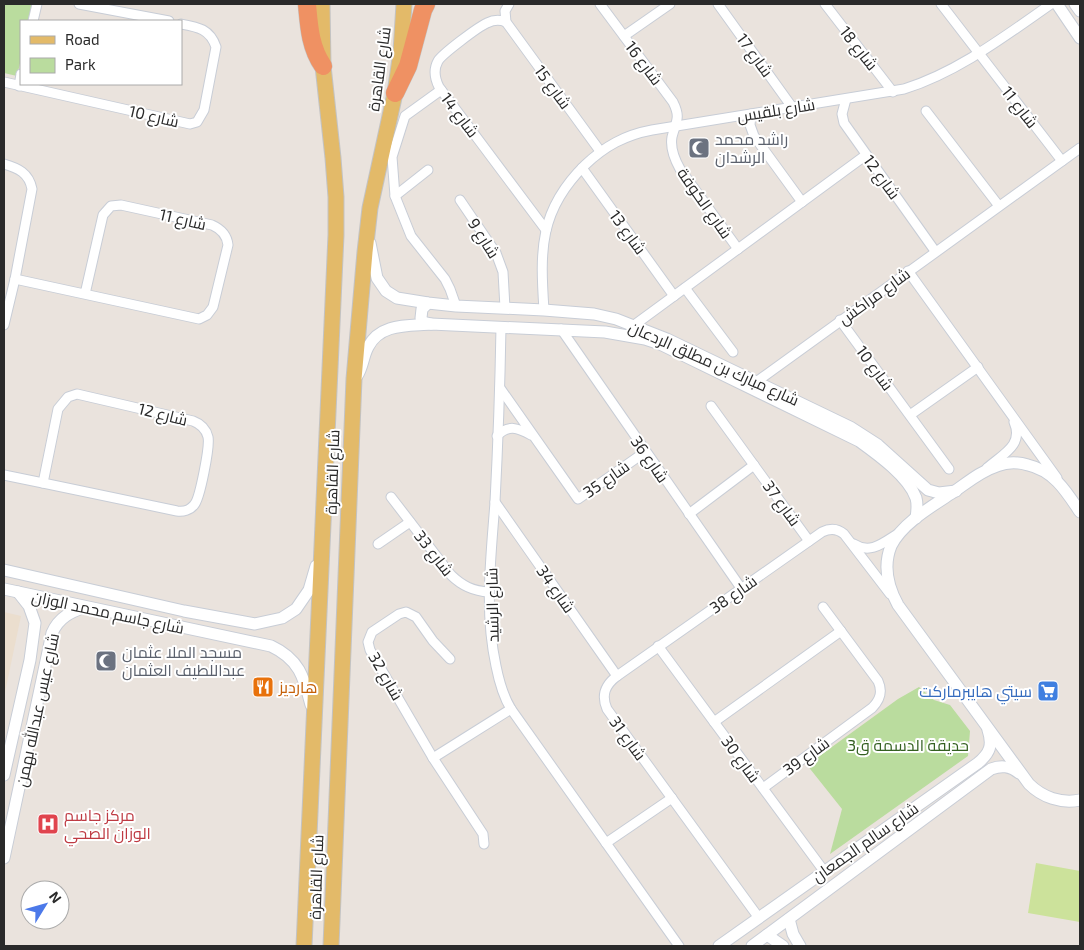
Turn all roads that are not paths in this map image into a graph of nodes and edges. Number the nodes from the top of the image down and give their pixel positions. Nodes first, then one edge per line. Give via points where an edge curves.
1 (37, 4) edge
2 (79, 4) edge
3 (307, 4) edge
4 (322, 4) edge
5 (404, 4) edge
6 (426, 4) edge
7 (509, 4) edge
8 (600, 4) edge
9 (670, 4) edge
10 (718, 4) edge
11 (942, 4) edge
12 (1051, 4) edge
13 (1057, 4) edge
14 (1075, 4) edge
15 (828, 5) edge
16 (1080, 12) edge
17 (33, 20) edge
18 (165, 20) edge
19 (506, 22) junction
20 (182, 24) edge
21 (624, 36) junction
22 (1080, 38) edge
23 (978, 53) junction
24 (323, 66) junction
25 (20, 78) edge
26 (4, 82) edge
27 (18, 86) junction
28 (441, 90) junction
29 (892, 92) junction
30 (395, 93) junction
31 (846, 99) junction
32 (792, 107) junction
33 (926, 111) dead end
34 (751, 114) junction
35 (677, 126) junction
36 (1080, 148) edge
37 (600, 151) junction
38 (866, 155) junction
39 (1062, 161) junction
40 (4, 164) edge
41 (582, 168) junction
42 (428, 170) dead end
43 (395, 196) junction
44 (460, 200) dead end
45 (802, 202) junction
46 (999, 206) junction
47 (546, 230) junction
48 (367, 236) junction
49 (738, 249) junction
50 (935, 251) junction
51 (908, 271) junction
52 (15, 279) junction
53 (685, 288) junction
54 (85, 294) junction
55 (674, 296) junction
56 (428, 304) junction
57 (456, 306) junction
58 (505, 308) junction
59 (544, 310) junction
60 (607, 317) junction
61 (840, 320) junction
62 (430, 324) junction
63 (4, 325) edge
64 (633, 326) junction
65 (501, 327) junction
66 (561, 329) junction
67 (605, 332) junction
68 (733, 352) dead end
69 (978, 367) junction
70 (354, 379) junction
71 (753, 384) junction
72 (500, 388) junction
73 (712, 406) dead end
74 (1009, 410) junction
75 (910, 415) junction
76 (498, 436) junction
77 (535, 438) junction
78 (645, 452) junction
79 (754, 465) junction
80 (949, 469) dead end
81 (980, 474) junction
82 (4, 475) edge
83 (43, 483) junction
84 (1061, 485) junction
85 (956, 490) junction
86 (1080, 491) edge
87 (391, 497) dead end
88 (494, 502) junction
89 (1080, 512) edge
90 (689, 514) junction
91 (916, 518) junction
92 (410, 522) junction
93 (903, 531) junction
94 (809, 541) junction
95 (850, 541) junction
96 (378, 544) dead end
97 (320, 553) junction
98 (4, 570) edge
99 (741, 588) junction
100 (4, 589) edge
101 (18, 592) junction
102 (489, 592) junction
103 (898, 605) junction
104 (85, 607) junction
105 (823, 607) dead end
106 (184, 611) junction
107 (180, 628) junction
108 (841, 631) junction
109 (658, 646) junction
110 (450, 659) dead end
111 (30, 660) junction
112 (47, 662) junction
113 (342, 666) junction
114 (617, 676) junction
115 (317, 683) junction
116 (512, 708) junction
117 (315, 720) junction
118 (714, 722) junction
119 (986, 726) junction
120 (433, 758) junction
121 (1022, 774) junction
122 (4, 775) edge
123 (762, 788) junction
124 (672, 798) junction
125 (1079, 801) edge
126 (606, 843) junction
127 (484, 844) dead end
128 (855, 849) junction
129 (4, 858) edge
130 (864, 863) junction
131 (824, 871) junction
132 (759, 918) junction
133 (789, 919) junction
134 (767, 935) junction
135 (304, 946) edge
136 (331, 946) edge
137 (679, 946) edge
138 (719, 946) edge
139 (752, 946) edge
140 (784, 946) edge
141 (800, 946) edge

1 - 17 street
2 - 18 street
3 - 24 highway via 311,40
4 - 24 main road, شارع القاهرة
5 - 30 main road, شارع القاهرة
6 - 30 highway via 408,66
7 - 19 street via 505,10
8 - 21 street, شارع 16
9 - 21 street
10 - 32 street, شارع 17
11 - 23 street, شارع 11
12 - 23 street, شارع بلقيس
13 - 22 street
14 - 16 street
15 - 29 street, شارع 18
19 - 28 street, شارع 14 via 498,20 486,24 440,58 435,74
19 - 37 street, شارع 15
20 - 27 street, شارع 10 via 206,31 216,47 204,110 197,122 190,124
21 - 35 street, شارع 16 via 673,102 678,114
23 - 29 street, شارع بلقيس via 930,80
23 - 39 street, شارع 11
24 - 97 main road, شارع القاهرة via 336,197
25 - 27 street
26 - 27 street, شارع 10
28 - 43 street via 405,116 392,157
28 - 47 street, شارع 14
29 - 31 street, شارع بلقيس
30 - 48 main road, شارع القاهرة via 374,186
31 - 32 street, شارع بلقيس
31 - 38 street, شارع 12 via 843,120
32 - 34 street, شارع بلقيس
33 - 46 street
34 - 35 street, شارع بلقيس
34 - 45 street via 754,136
35 - 37 street, شارع بلقيس via 629,135
35 - 49 street, شارع الكوفة via 672,142 677,164
36 - 39 street, شارع مراكش
37 - 41 street, شارع بلقيس
38 - 45 street, شارع الكوفة
38 - 50 street, شارع 12
39 - 46 street, شارع مراكش
40 - 52 street via 24,173 32,189
41 - 47 street, شارع بلقيس via 557,199
41 - 55 street, شارع 13
42 - 43 street
43 - 57 street via 411,236 444,279
44 - 58 street, شارع 9 via 496,253 503,272
45 - 49 street, شارع الكوفة
46 - 50 street, شارع مراكش
47 - 59 street, شارع بلقيس via 542,270
48 - 56 street, شارع مبارك بن مطلق الردعان via 372,245 377,278 386,290 397,298
48 - 70 main road, شارع القاهرة
49 - 53 street, شارع الكوفة
50 - 51 street, شارع مراكش
51 - 61 street, شارع مراكش
51 - 69 street
52 - 54 street, شارع 11
52 - 63 street
53 - 55 street, شارع الكوفة
53 - 68 street
54 - 54 street, شارع 11 via 195,320 202,318 213,307 228,245 226,238 212,225 121,205 111,206 104,215
55 - 64 street, شارع الكوفة
56 - 57 street, شارع مبارك بن مطلق الردعان
56 - 62 street via 422,309 421,318
57 - 58 street, شارع مبارك بن مطلق الردعان
58 - 59 street, شارع مبارك بن مطلق الردعان
59 - 60 street, شارع مبارك بن مطلق الردعان
60 - 64 street, شارع مبارك بن مطلق الردعان
60 - 67 street
61 - 71 street, شارع مراكش
61 - 75 street, شارع 10
62 - 65 street, شارع مبارك بن مطلق الردعان
62 - 70 street, شارع مبارك بن مطلق الردعان via 395,327 380,334 369,346
64 - 71 street, شارع مبارك بن مطلق الردعان via 661,336
65 - 66 street, شارع مبارك بن مطلق الردعان
65 - 72 street, شارع الرشيد
66 - 67 street, شارع مبارك بن مطلق الردعان
66 - 78 street, شارع 36
67 - 71 street, شارع مبارك بن مطلق الردعان via 652,341
69 - 74 street
69 - 75 street
70 - 113 main road, شارع القاهرة
71 - 85 street, شارع مبارك بن مطلق الردعان via 859,432 928,490 939,493
71 - 91 street, شارع مبارك بن مطلق الردعان via 848,434 871,450 908,485 917,503
72 - 76 street, شارع الرشيد
72 - 77 street, شارع 35
73 - 79 street, شارع 37
74 - 81 street via 1017,429 1016,442
74 - 84 street
75 - 80 street, شارع 10
76 - 77 street via 505,429 514,428
76 - 88 street, شارع الرشيد
77 - 78 street, شارع 35 via 578,499
78 - 90 street, شارع 36
79 - 90 street, شارع 37
79 - 94 street, شارع 37
81 - 84 street via 1000,465 1023,464 1045,471
81 - 85 street
82 - 83 street, شارع 12
83 - 83 street, شارع 12 via 184,511 193,507 198,498 209,444 208,434 193,421 82,394 72,395 58,408
84 - 86 street
84 - 89 street
85 - 91 street
87 - 92 street, شارع 33
88 - 102 street, شارع الرشيد
88 - 114 street, شارع 34
90 - 99 street, شارع 36
91 - 93 street
92 - 96 street, شارع 33
92 - 102 street, شارع 33 via 457,581 471,589
93 - 95 street, شارع 38 via 870,549 863,549
93 - 103 street via 891,547 887,564 890,587
94 - 95 street, شارع 38 via 832,529 842,532
94 - 99 street, شارع 38
95 - 103 street, شارع 38
97 - 106 street, شارع جاسم محمد الوزان via 306,597 282,618 255,624
97 - 115 main road, شارع القاهرة
98 - 106 street, شارع جاسم محمد الوزان
99 - 109 street, شارع 38
100 - 101 street, شارع جاسم محمد الوزان
101 - 104 street, شارع جاسم محمد الوزان
101 - 111 street, شارع عيس عبدالله بهمن via 34,617
102 - 116 street, شارع الرشيد via 492,648 500,683
103 - 119 street
104 - 107 street, شارع جاسم محمد الوزان
104 - 112 street, شارع عيس عبدالله بهمن via 57,623
105 - 108 street, شارع 39
106 - 107 street via 186,620
107 - 117 street, شارع جاسم محمد الوزان via 263,644 285,654 305,680
108 - 118 street
108 - 123 street, شارع 39 via 878,681 881,688 879,699 872,708
109 - 114 street, شارع 38
109 - 118 street, شارع 30
110 - 120 street, شارع 32 via 410,612 402,612 375,629 369,639 370,650
111 - 112 street via 38,654
111 - 122 street, شارع عيس عبدالله بهمن
112 - 129 street, شارع عيس عبدالله بهمن
113 - 115 main road via 334,660 327,661
113 - 136 main road, شارع القاهرة
114 - 124 street, شارع 31 via 605,690 606,707
115 - 117 main road, شارع القاهرة
116 - 120 street
116 - 126 street, شارع الرشيد
117 - 135 main road, شارع القاهرة
118 - 123 street, شارع 30
119 - 121 street
119 - 128 street, شارع سالم الجمعان via 991,747 982,760
120 - 127 street, شارع 32 via 483,834
121 - 125 street via 1032,787 1046,796
121 - 130 street, شارع سالم الجمعان via 1000,766 991,769
123 - 131 street, شارع 30
124 - 126 street
124 - 132 street, شارع 31
126 - 137 street, شارع الرشيد
128 - 130 street via 865,853
128 - 131 street, شارع سالم الجمعان
130 - 133 street, شارع سالم الجمعان
131 - 132 street, شارع سالم الجمعان
132 - 138 street, شارع سالم الجمعان
133 - 134 street, شارع سالم الجمعان
133 - 141 street
134 - 139 street, شارع سالم الجمعان
134 - 140 street

